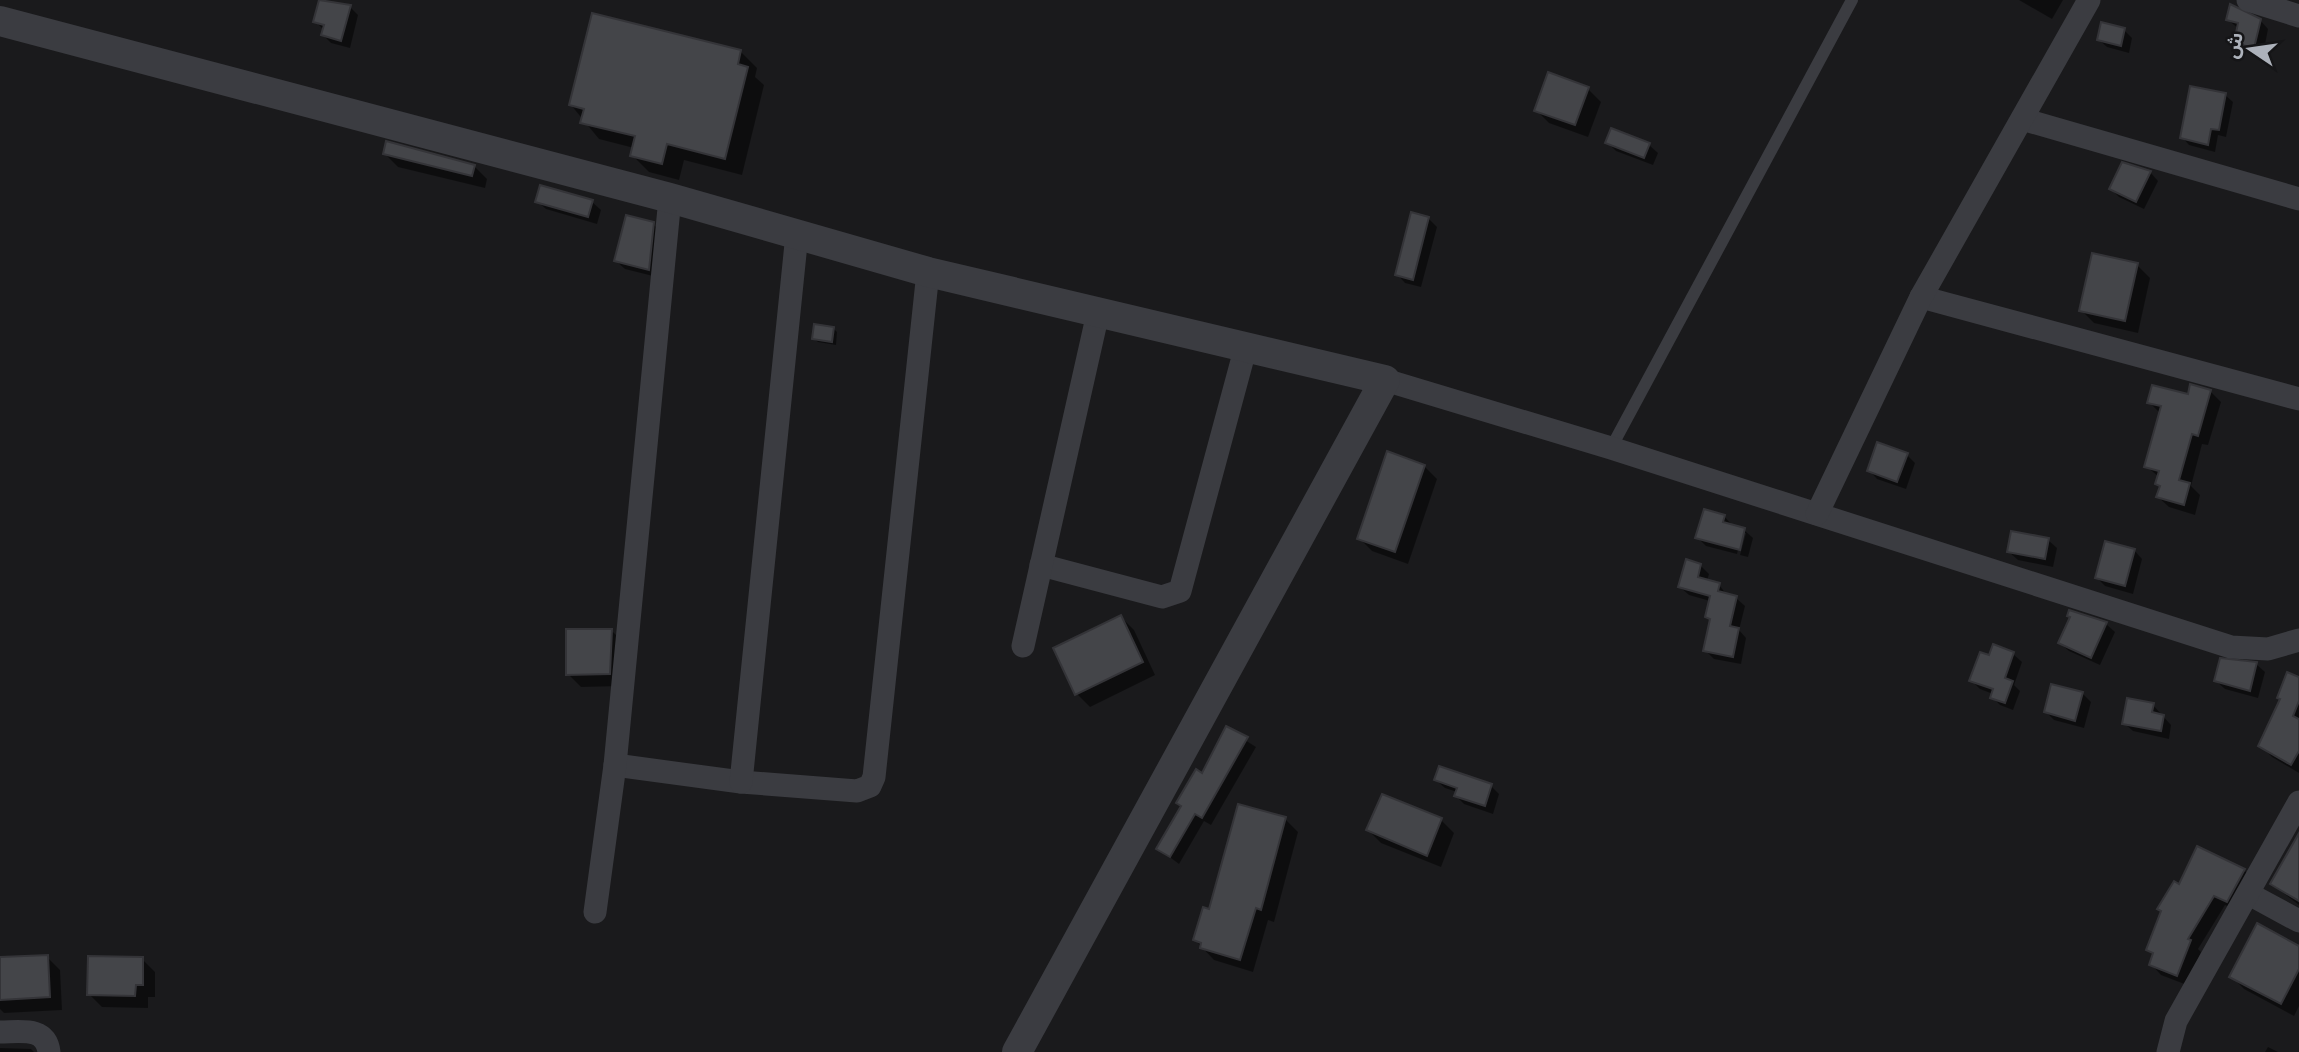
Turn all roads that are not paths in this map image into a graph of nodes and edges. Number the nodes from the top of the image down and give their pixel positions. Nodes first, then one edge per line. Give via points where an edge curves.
1 (1852, 0) edge
2 (2089, 0) edge
3 (2248, 0) edge
4 (2299, 16) edge
5 (0, 21) edge
6 (2022, 120) junction
7 (670, 198) junction
8 (2299, 198) edge
9 (797, 234) junction
10 (928, 272) junction
11 (1921, 298) junction
12 (1098, 313) junction
13 (1245, 346) junction
14 (1385, 380) junction
15 (2299, 399) edge
16 (1611, 448) junction
17 (1817, 514) junction
18 (1041, 565) junction
19 (2299, 640) edge
20 (1023, 646) dead end
21 (615, 765) junction
22 (741, 782) junction
23 (2299, 802) edge
24 (2249, 894) junction
25 (595, 912) dead end
26 (2299, 921) edge
27 (0, 1032) edge
28 (49, 1052) edge
29 (1017, 1052) edge
30 (2168, 1052) edge

1 - 16 lane
2 - 6 street
3 - 4 street
5 - 7 street
6 - 8 street
6 - 11 street
7 - 9 street
7 - 21 street
9 - 10 street
9 - 22 street
10 - 12 street
10 - 22 street via 872,783 857,791
11 - 15 street
11 - 17 street
12 - 13 street
12 - 18 street
13 - 14 street
13 - 18 street via 1180,591 1161,597
14 - 16 street
14 - 29 street
16 - 17 street
17 - 19 street via 2231,647 2258,650
18 - 20 street
21 - 22 street
21 - 25 street
23 - 24 street
24 - 26 street
24 - 30 street via 2176,1021
27 - 28 street via 40,1034 47,1040

